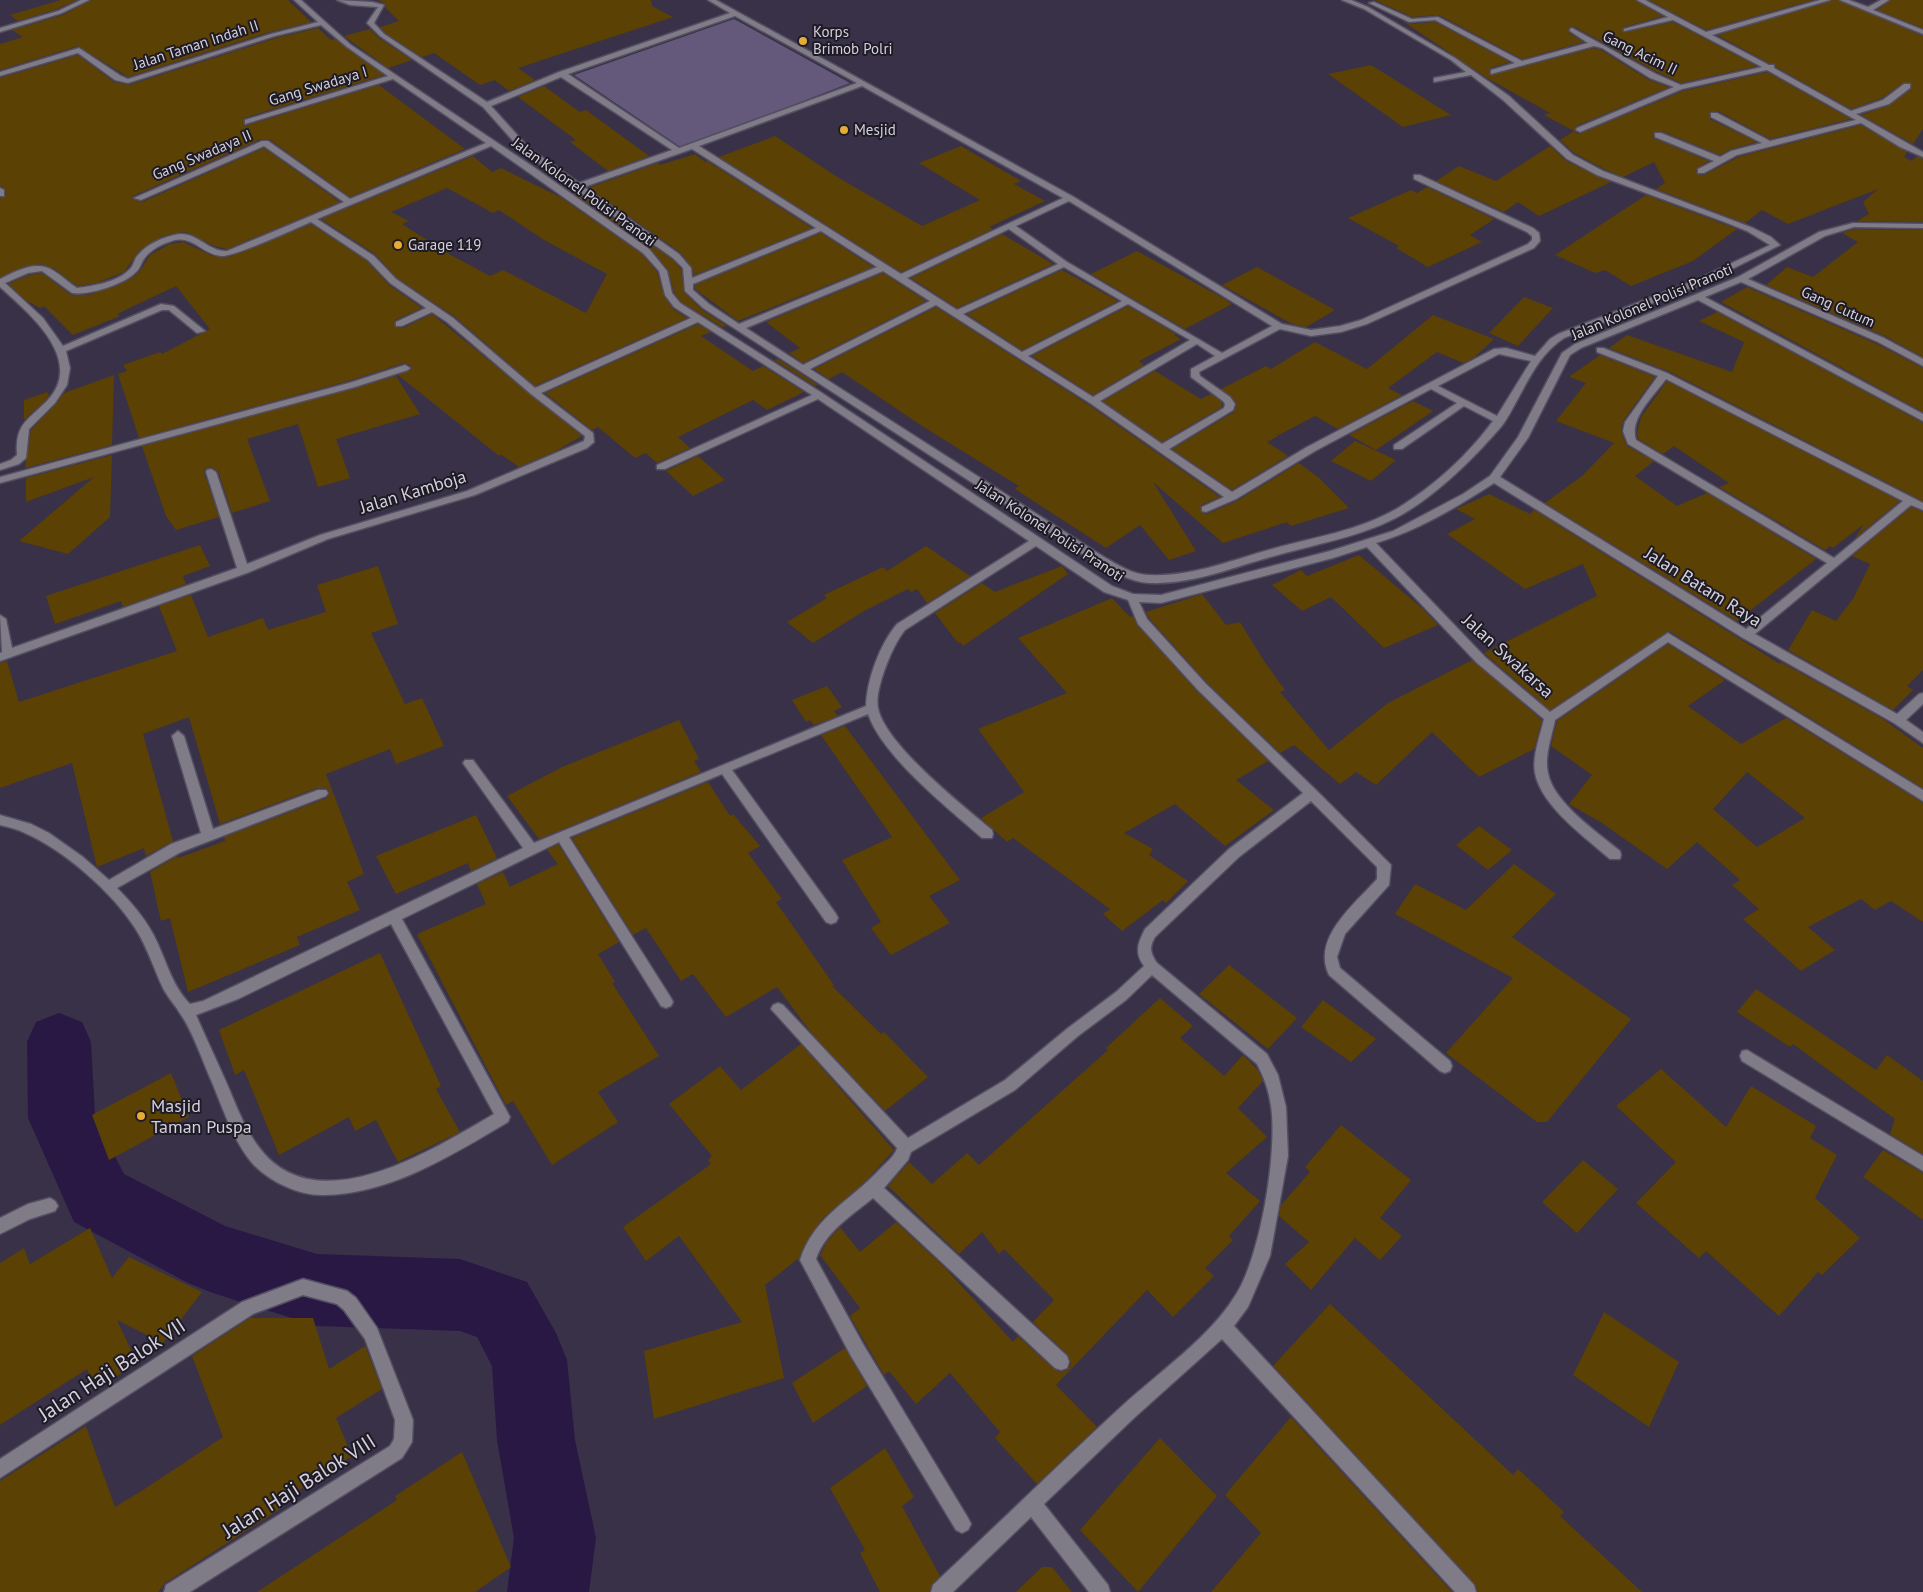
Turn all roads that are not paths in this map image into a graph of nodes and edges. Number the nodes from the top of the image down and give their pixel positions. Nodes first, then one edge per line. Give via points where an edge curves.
1 (86, 0) edge
2 (297, 0) edge
3 (711, 0) edge
4 (1345, 0) edge
5 (1367, 0) edge
6 (1640, 0) edge
7 (1827, 0) edge
8 (1843, 0) edge
9 (1886, 0) edge
10 (345, 1) edge
11 (1868, 10) junction
12 (736, 13) junction
13 (1674, 18) junction
14 (321, 23) junction
15 (0, 30) edge
16 (1572, 30) dead end
17 (1626, 30) dead end
18 (1923, 32) edge
19 (1704, 35) junction
20 (1594, 44) junction
21 (1521, 63) junction
22 (1771, 68) junction
23 (1494, 72) dead end
24 (1472, 73) junction
25 (0, 74) edge
26 (562, 74) junction
27 (395, 76) junction
28 (1437, 80) dead end
29 (862, 84) junction
30 (1907, 86) dead end
31 (1680, 87) junction
32 (486, 105) junction
33 (1851, 113) junction
34 (1714, 115) dead end
35 (1863, 120) junction
36 (248, 122) dead end
37 (1580, 130) dead end
38 (1658, 135) dead end
39 (492, 143) junction
40 (1770, 144) junction
41 (695, 146) junction
42 (678, 151) junction
43 (1923, 155) edge
44 (1720, 160) junction
45 (1700, 171) dead end
46 (1417, 177) dead end
47 (579, 186) junction
48 (138, 198) dead end
49 (1069, 198) junction
50 (350, 203) junction
51 (312, 219) junction
52 (1010, 226) junction
53 (1923, 226) edge
54 (822, 228) junction
55 (1064, 264) junction
56 (884, 267) junction
57 (900, 278) junction
58 (1741, 279) junction
59 (0, 283) edge
60 (687, 283) junction
61 (1699, 297) junction
62 (1128, 300) junction
63 (937, 301) junction
64 (432, 308) junction
65 (957, 314) junction
66 (699, 318) junction
67 (399, 324) dead end
68 (740, 326) junction
69 (1279, 326) junction
70 (200, 331) dead end
71 (1198, 340) junction
72 (61, 350) junction
73 (1600, 350) dead end
74 (1022, 355) junction
75 (1221, 356) junction
76 (1537, 360) junction
77 (1923, 363) edge
78 (405, 368) dead end
79 (802, 369) junction
80 (1664, 375) junction
81 (1432, 386) junction
82 (534, 392) junction
83 (819, 395) junction
84 (1093, 401) junction
85 (1463, 403) junction
86 (1923, 418) edge
87 (1500, 421) junction
88 (1398, 447) dead end
89 (1163, 448) junction
90 (0, 467) edge
91 (662, 467) dead end
92 (211, 472) dead end
93 (1494, 478) junction
94 (0, 480) edge
95 (1232, 497) junction
96 (1909, 501) junction
97 (1923, 507) edge
98 (1206, 509) dead end
99 (1036, 541) junction
100 (1369, 542) junction
101 (1835, 563) junction
102 (243, 570) junction
103 (1132, 598) junction
104 (0, 618) edge
105 (1747, 635) junction
106 (4, 655) edge
107 (1923, 697) edge
108 (872, 708) junction
109 (1550, 718) junction
110 (1898, 720) junction
111 (178, 736) dead end
112 (1923, 738) edge
113 (469, 763) dead end
114 (724, 768) junction
115 (322, 792) dead end
116 (1312, 793) junction
117 (1923, 796) edge
118 (0, 820) edge
119 (208, 834) junction
120 (987, 834) dead end
121 (561, 835) junction
122 (531, 850) junction
123 (1614, 855) dead end
124 (107, 887) junction
125 (393, 916) junction
126 (831, 918) dead end
127 (1152, 967) junction
128 (666, 1002) dead end
129 (778, 1009) dead end
130 (187, 1011) junction
131 (1747, 1056) dead end
132 (1445, 1066) dead end
133 (905, 1148) junction
134 (1923, 1164) edge
135 (873, 1188) junction
136 (50, 1206) dead end
137 (0, 1226) edge
138 (248, 1308) joint
139 (1223, 1327) junction
140 (1061, 1362) dead end
141 (0, 1469) edge
142 (1032, 1503) junction
143 (962, 1524) dead end
144 (173, 1592) edge
145 (940, 1592) edge
146 (1101, 1592) edge
147 (1467, 1592) edge

1 - 15 street via 60,12
2 - 14 street, Jalan Kolonel Polisi Pranoti
3 - 12 street
4 - 24 street via 1385,19
5 - 21 street via 1411,21 1440,20
6 - 13 street
7 - 19 street
8 - 11 street
9 - 11 street
10 - 32 street via 381,4 370,23 382,35
11 - 18 street
12 - 26 street
12 - 29 street
13 - 17 street
13 - 19 street
14 - 25 street, Jalan Taman Indah II via 128,81 118,78 79,50
14 - 27 street, Jalan Kolonel Polisi Pranoti
16 - 20 street
19 - 22 street
20 - 21 street, Gang Acim II
20 - 31 street, Gang Acim II
21 - 23 street, Gang Acim II
22 - 31 street, Gang Acim II
22 - 33 street
24 - 28 street
24 - 76 street via 1506,98 1578,162 1740,225 1770,238 1776,245 1693,285 1561,336 1546,347
26 - 32 street
26 - 42 street
27 - 36 street, Gang Swadaya I
27 - 39 street, Jalan Kolonel Polisi Pranoti
29 - 41 street
29 - 49 street
30 - 33 street via 1886,102
31 - 37 street, Gang Acim II
32 - 47 street via 526,150
33 - 35 street
34 - 40 street
35 - 40 street
35 - 43 street
38 - 44 street
39 - 50 street
39 - 66 street, Jalan Kolonel Polisi Pranoti via 646,251 663,270 670,298
40 - 44 street
41 - 42 street
41 - 54 street
42 - 47 street
44 - 45 street
46 - 69 street via 1530,230 1536,235 1536,241 1532,246 1364,322 1341,329 1312,332
47 - 60 street via 676,256 687,268
48 - 50 street, Gang Swadaya II via 265,143
49 - 52 street
49 - 69 street
50 - 51 street
51 - 59 street via 222,255 190,238 170,239 140,258 134,270 93,289 75,291 48,270 41,269 29,270
51 - 64 street via 371,258 393,281
52 - 55 street
52 - 57 street
53 - 58 street, Jalan Kolonel Polisi Pranoti via 1872,224 1822,234
54 - 56 street
54 - 60 street
55 - 62 street
55 - 65 street
56 - 57 street
56 - 68 street
57 - 63 street
58 - 61 street, Jalan Kolonel Polisi Pranoti
58 - 77 street, Gang Cutum via 1880,340
59 - 72 street via 53,334
60 - 68 street via 695,298
61 - 86 street
61 - 93 street, Jalan Kolonel Polisi Pranoti via 1567,353 1523,438
62 - 71 street
62 - 74 street
63 - 65 street
63 - 79 street
64 - 67 street
64 - 82 street
65 - 74 street
66 - 82 street
66 - 83 street, Jalan Kolonel Polisi Pranoti
68 - 79 street
69 - 75 street
70 - 72 street via 171,308 161,307
71 - 75 street
71 - 84 street
72 - 90 street via 64,373 59,391 23,429 20,439 22,456
73 - 80 street
74 - 84 street
75 - 89 street via 1194,371 1196,377 1227,399 1230,404 1228,410
76 - 81 street via 1498,351
76 - 87 street
78 - 94 street
79 - 87 street via 1100,560 1120,571 1146,578 1173,578 1207,572 1384,519 1401,510 1462,462
80 - 96 street
80 - 101 street via 1630,422 1631,442
81 - 85 street
81 - 95 street via 1311,449
82 - 102 street, Jalan Kamboja via 590,435 589,442 471,493 324,537
83 - 91 street
83 - 99 street, Jalan Kolonel Polisi Pranoti
84 - 89 street
85 - 87 street
85 - 88 street
89 - 95 street
92 - 102 street
93 - 100 street, Jalan Kolonel Polisi Pranoti via 1418,523
93 - 105 street, Jalan Batam Raya
95 - 98 street
96 - 97 street
96 - 101 street
99 - 103 street, Jalan Kolonel Polisi Pranoti via 1108,589
99 - 108 street via 918,614 895,633 884,656
100 - 103 street, Jalan Kolonel Polisi Pranoti via 1161,599
100 - 109 street, Jalan Swakarsa via 1481,660
101 - 105 street
102 - 106 street, Jalan Kamboja
103 - 116 street via 1142,621 1202,686
104 - 106 street
105 - 110 street, Jalan Batam Raya
107 - 110 street
108 - 114 street
108 - 120 street via 880,727 896,747 949,802
109 - 117 street via 1668,637
109 - 123 street, Jalan Swakarsa via 1541,773 1551,796
110 - 112 street, Jalan Batam Raya
111 - 119 street
113 - 122 street
114 - 121 street
114 - 126 street
115 - 119 street
116 - 127 street via 1234,853 1150,933 1144,944 1144,956
116 - 132 street via 1384,866 1384,881 1339,931 1330,957 1334,971
118 - 124 street via 29,829 55,844
119 - 124 street
121 - 122 street
121 - 128 street
122 - 125 street
124 - 130 street via 129,909 146,934 176,1001
125 - 130 street via 233,995
125 - 130 street via 503,1117 436,1156 395,1175 359,1186 322,1188 293,1182 266,1166 237,1122
127 - 133 street via 1010,1085
127 - 139 street via 1245,1042 1262,1059 1276,1091 1280,1156 1262,1256 1252,1281
129 - 133 street via 901,1139
131 - 134 street
133 - 135 street via 898,1163
135 - 140 street
135 - 143 street via 823,1231 810,1248 808,1260 857,1350
136 - 137 street via 28,1212
138 - 141 street, Jalan Haji Balok VII
138 - 144 street, Jalan Haji Balok VIII via 303,1287 341,1297 350,1304 371,1334 404,1420 403,1442 396,1452
139 - 142 street
139 - 147 street
142 - 145 street
142 - 146 street

